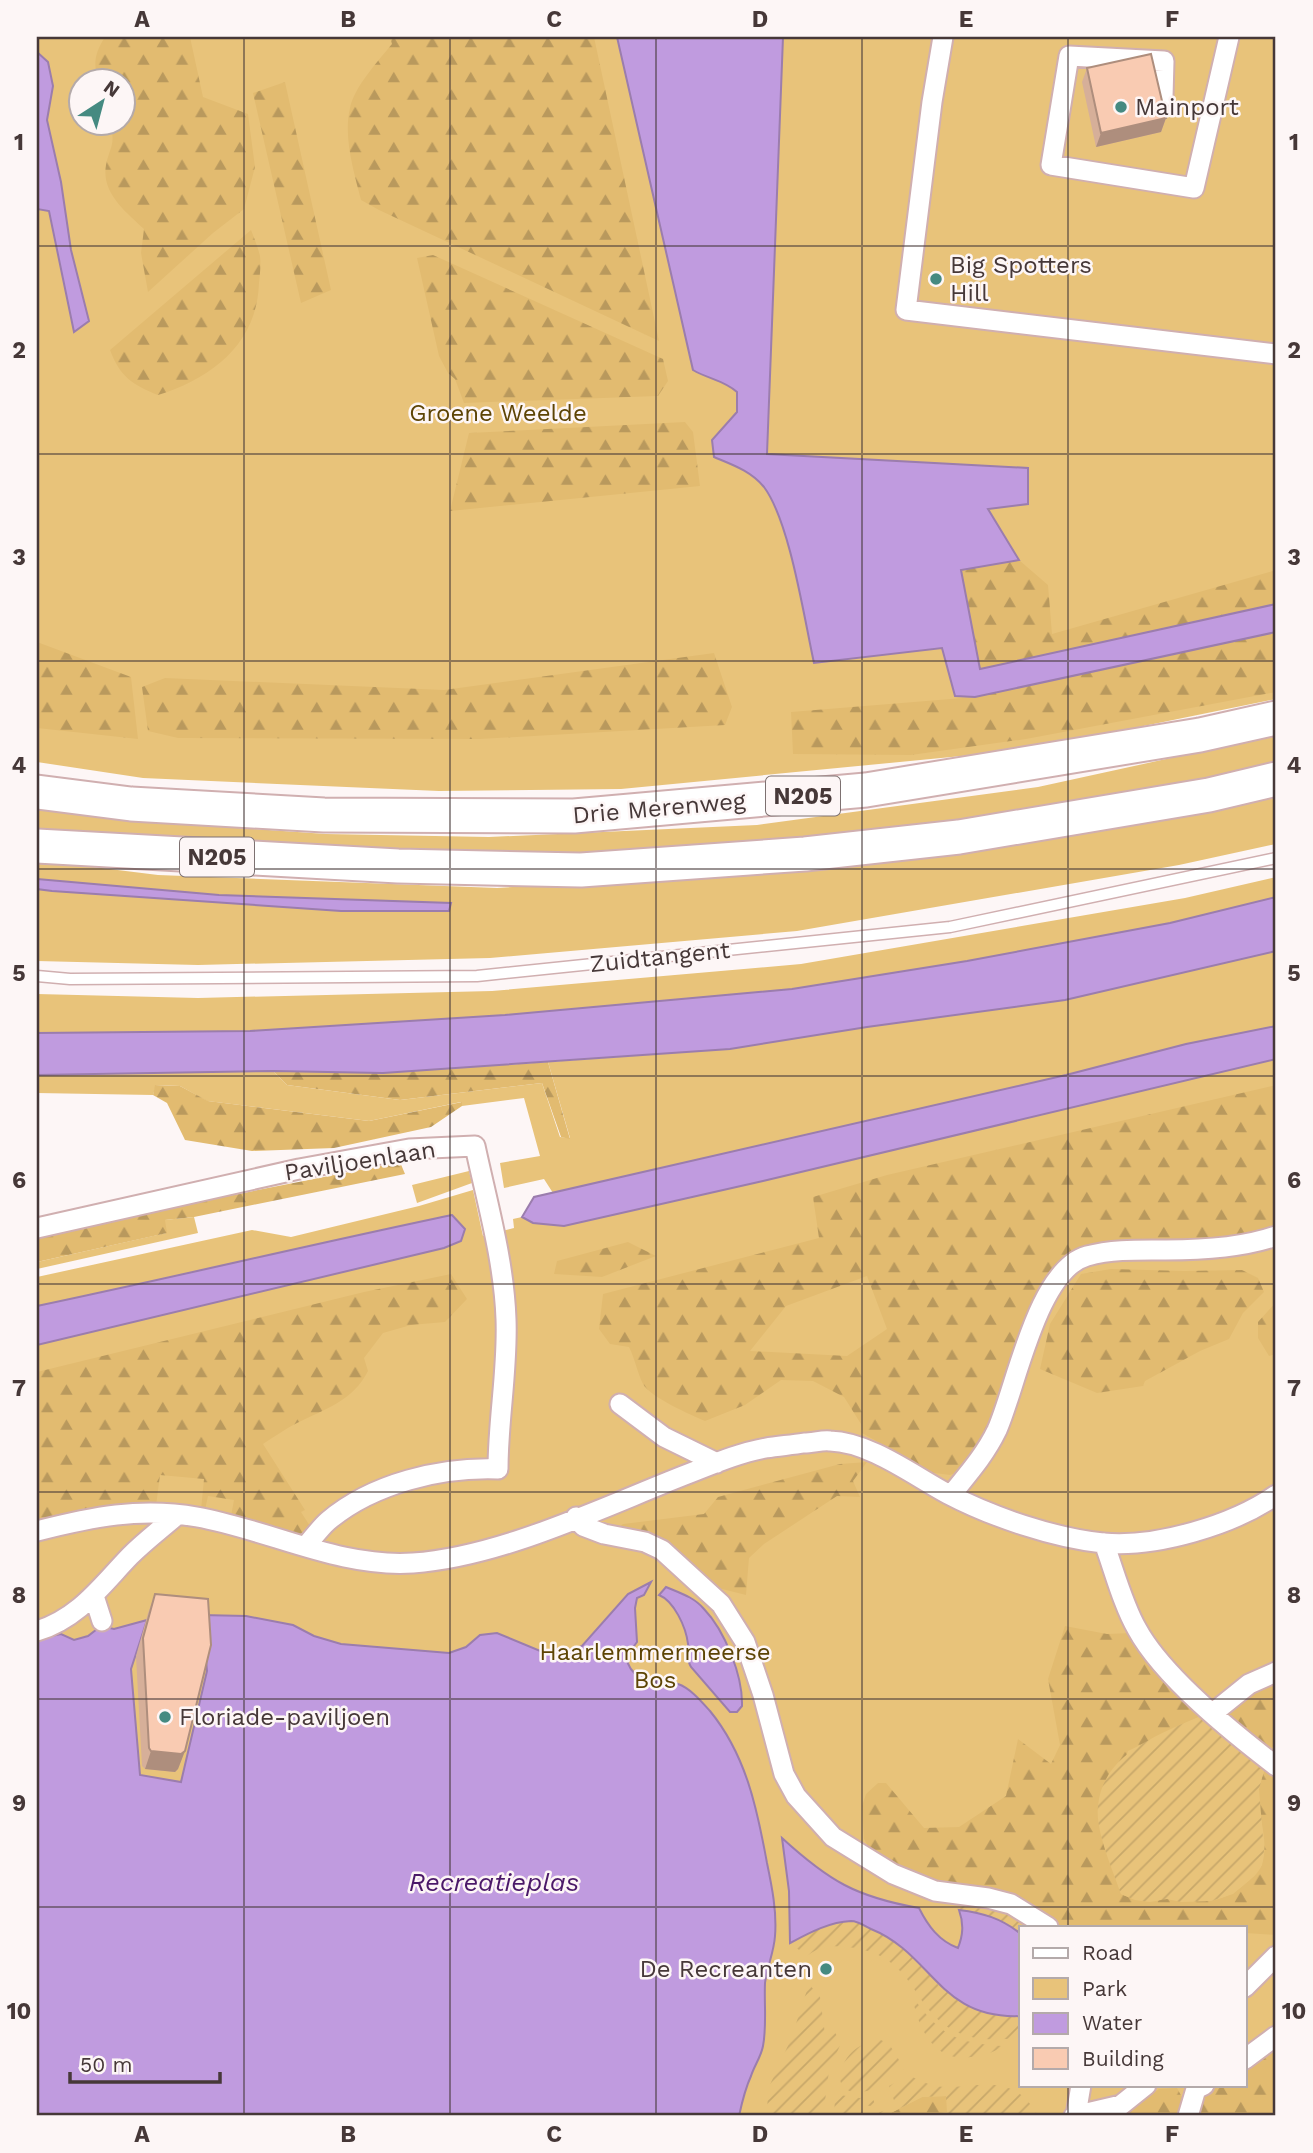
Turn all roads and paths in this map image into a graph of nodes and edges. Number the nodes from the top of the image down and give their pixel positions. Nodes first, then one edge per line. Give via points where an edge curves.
1 (943, 37) edge
2 (1229, 37) edge
3 (1163, 97) edge
4 (1276, 354) edge
5 (1276, 718) edge
6 (1276, 779) edge
7 (37, 792) edge
8 (37, 846) edge
9 (1276, 858) edge
10 (37, 976) edge
11 (37, 1228) edge
12 (1276, 1236) edge
13 (620, 1404) dead end
14 (718, 1463) junction
15 (951, 1495) junction
16 (1276, 1495) edge
17 (176, 1516) junction
18 (576, 1517) junction
19 (37, 1531) edge
20 (1104, 1543) junction
21 (306, 1546) junction
22 (94, 1596) junction
23 (103, 1621) dead end
24 (37, 1631) edge
25 (1276, 1672) edge
26 (1213, 1713) junction
27 (1276, 1766) edge
28 (1046, 1926) edge
29 (1276, 1956) edge
30 (1246, 1986) edge
31 (1276, 2036) edge
32 (1246, 2058) edge
33 (1081, 2086) edge
34 (1145, 2086) edge
35 (1195, 2086) edge
36 (1075, 2116) edge
37 (1188, 2116) edge

1 - 4 street via 906,310
2 - 3 street via 1194,188 1051,165 1069,56 1164,61
5 - 7 highway, Drie Merenweg / N205 via 1200,735 866,790 574,816 324,815 131,804
6 - 8 highway, N205 via 1209,795 959,837 805,854 581,870 398,866
9 - 10 lane, Zuidtangent via 950,927 477,976
11 - 21 street, Paviljoenlaan via 299,1169 409,1149 475,1146 506,1320 498,1469 426,1474 386,1489 328,1521
12 - 15 street via 1235,1246 1104,1252 1071,1264 1038,1313 985,1453
13 - 14 street via 664,1437
14 - 15 street via 763,1448 831,1441 871,1452
14 - 18 street
15 - 20 street via 1013,1521
16 - 20 street via 1214,1526 1175,1536
17 - 19 street via 133,1512
17 - 21 street via 197,1517
17 - 22 street
18 - 21 street via 486,1549 414,1563 357,1560
18 - 28 street via 604,1534 662,1550 720,1604 745,1642 784,1774 796,1796 833,1836 893,1874 935,1891 1011,1904
20 - 26 street via 1136,1629 1155,1656
22 - 23 street
22 - 24 street
25 - 26 street via 1249,1684
26 - 27 street
29 - 30 street
31 - 32 street
33 - 36 street
34 - 36 street via 1121,2105
35 - 37 street

